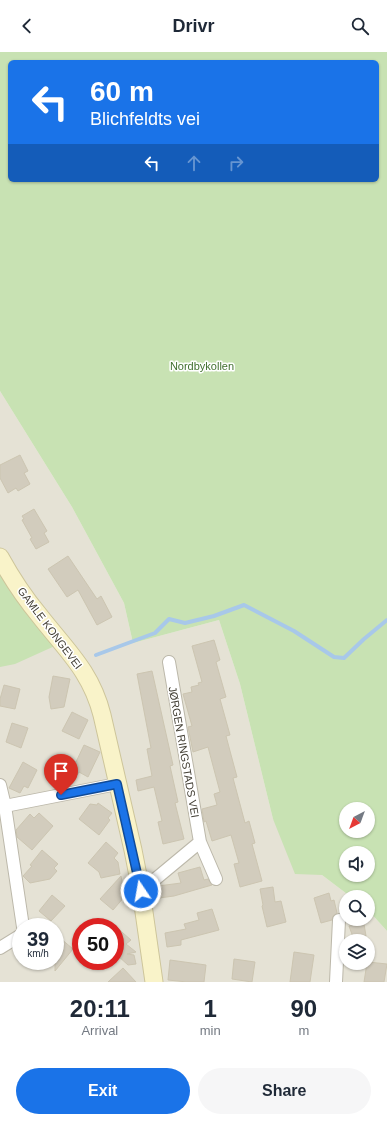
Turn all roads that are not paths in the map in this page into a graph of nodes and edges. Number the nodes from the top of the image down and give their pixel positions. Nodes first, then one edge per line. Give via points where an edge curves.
1 (0, 557) edge
2 (169, 662) dead end
3 (117, 784) junction
4 (0, 785) edge
5 (5, 806) junction
6 (200, 842) junction
7 (216, 879) dead end
8 (141, 891) junction
9 (22, 918) edge
10 (340, 926) edge
11 (12, 940) edge
12 (0, 948) edge
13 (154, 982) edge
14 (336, 982) edge

1 - 3 main road, GAMLE KONGEVEI via 25,597 86,676 100,707
2 - 6 street, JØRGEN RINGSTADS VEI
3 - 5 street
3 - 8 main road, GAMLE KONGEVEI
4 - 5 street
5 - 9 street
6 - 7 street, JØRGEN RINGSTADS VEI
6 - 8 street
8 - 13 main road, GAMLE KONGEVEI
10 - 14 street
11 - 12 street

